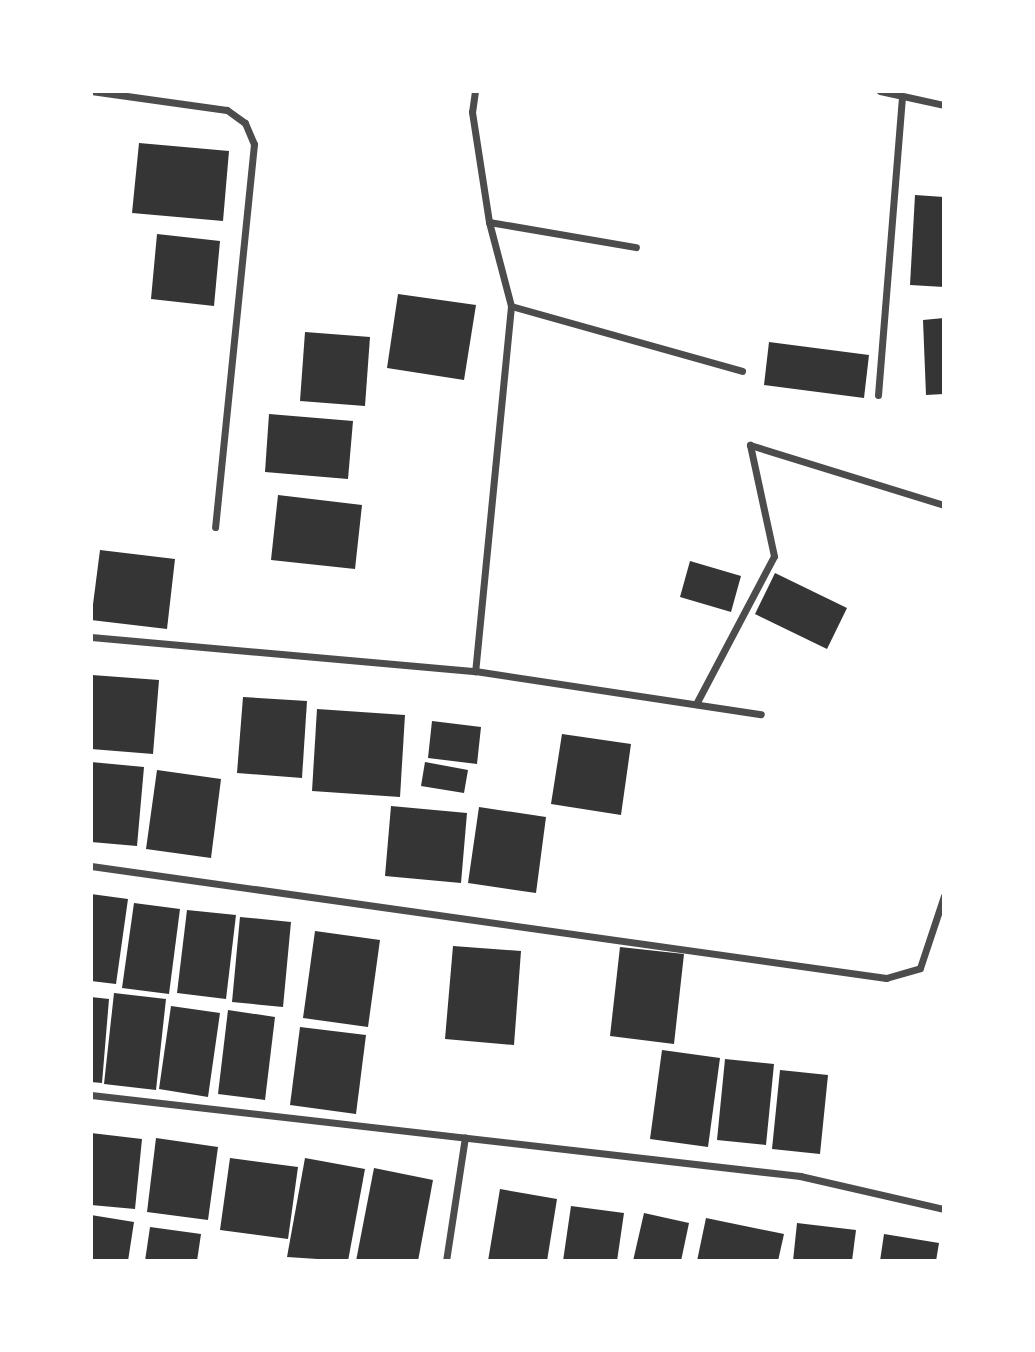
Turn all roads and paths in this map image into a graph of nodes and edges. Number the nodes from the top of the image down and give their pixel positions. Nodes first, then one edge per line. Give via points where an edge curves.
1 (91, 91) edge
2 (475, 91) edge
3 (880, 91) edge
4 (902, 97) junction
5 (944, 105) edge
6 (489, 222) junction
7 (636, 247) dead end
8 (511, 306) junction
9 (742, 371) dead end
10 (878, 395) dead end
11 (944, 505) edge
12 (215, 527) dead end
13 (91, 637) edge
14 (475, 671) junction
15 (696, 704) junction
16 (761, 713) dead end
17 (91, 866) edge
18 (944, 896) edge
19 (91, 1095) edge
20 (465, 1137) junction
21 (944, 1209) edge
22 (446, 1261) edge

1 - 12 street via 227,110 245,123 254,144
2 - 6 street via 472,112
3 - 4 street
4 - 5 street
4 - 10 street
6 - 7 street
6 - 8 street
8 - 9 street
8 - 14 street
11 - 15 street via 750,445 774,556
13 - 14 street
14 - 15 street
15 - 16 street
17 - 18 street via 886,978 920,968
19 - 20 street
20 - 21 street via 800,1176
20 - 22 street

